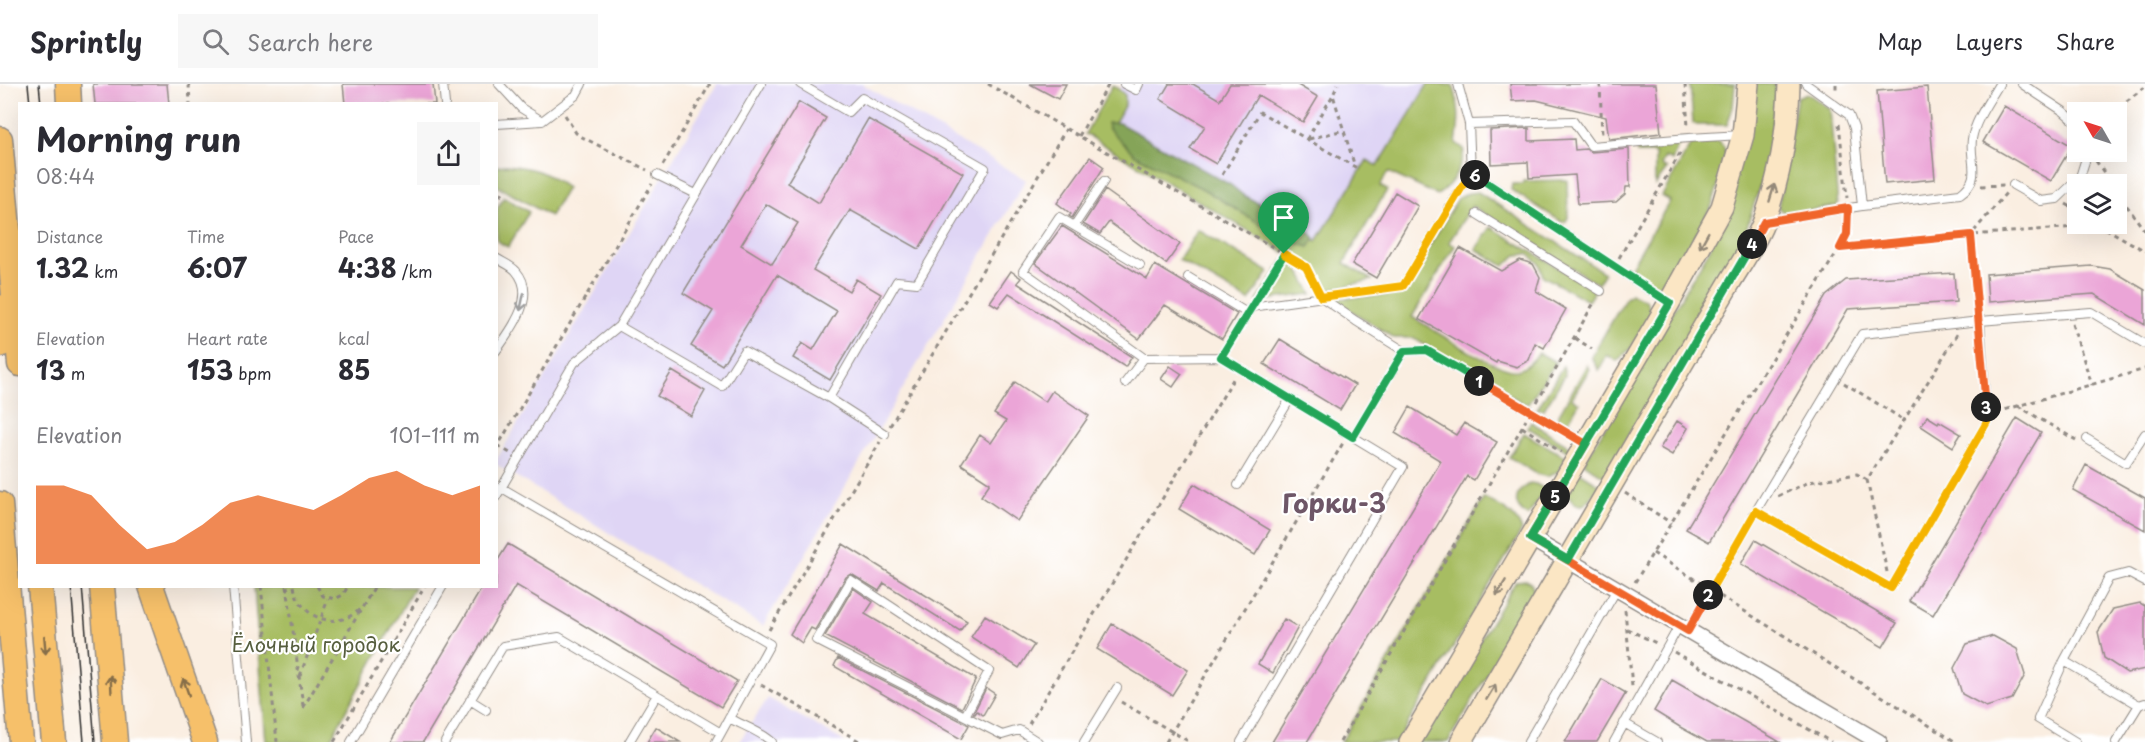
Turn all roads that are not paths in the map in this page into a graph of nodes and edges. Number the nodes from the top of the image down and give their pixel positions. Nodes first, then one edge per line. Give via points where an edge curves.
1 (68, 84) edge
2 (443, 84) edge
3 (499, 84) edge
4 (582, 84) edge
5 (761, 84) edge
6 (800, 84) edge
7 (1124, 84) edge
8 (1139, 84) edge
9 (1458, 84) edge
10 (1748, 84) edge
11 (1789, 84) edge
12 (1806, 84) edge
13 (1999, 84) edge
14 (2022, 84) edge
15 (69, 102) edge
16 (445, 102) edge
17 (2067, 114) edge
18 (542, 121) junction
19 (498, 124) edge
20 (1469, 124) junction
21 (1743, 135) junction
22 (0, 139) edge
23 (2085, 162) edge
24 (1471, 172) junction
25 (657, 175) road end
26 (1104, 181) dead end
27 (2013, 185) road end
28 (696, 194) junction
29 (3, 202) edge
30 (1862, 206) junction
31 (1477, 214) dead end
32 (1764, 222) junction
33 (1074, 226) junction
34 (8, 239) junction
35 (498, 259) edge
36 (1140, 265) dead end
37 (1188, 278) dead end
38 (1600, 291) dead end
39 (1321, 297) junction
40 (1670, 303) junction
41 (1249, 310) junction
42 (1980, 321) junction
43 (619, 326) junction
44 (18, 343) edge
45 (2145, 344) edge
46 (0, 345) edge
47 (498, 348) edge
48 (1404, 351) junction
49 (1221, 357) junction
50 (1144, 358) junction
51 (1125, 383) dead end
52 (829, 398) junction
53 (1290, 399) junction
54 (885, 434) road end
55 (2145, 434) edge
56 (1351, 435) junction
57 (2087, 440) road end
58 (1586, 444) junction
59 (1238, 485) dead end
60 (502, 488) junction
61 (498, 494) edge
62 (0, 504) edge
63 (1758, 508) junction
64 (1530, 538) junction
65 (1568, 560) junction
66 (2145, 582) edge
67 (40, 588) edge
68 (102, 588) edge
69 (152, 588) edge
70 (233, 588) edge
71 (442, 588) edge
72 (1622, 592) junction
73 (1684, 629) junction
74 (2064, 661) junction
75 (1117, 688) dead end
76 (657, 695) junction
77 (470, 700) junction
78 (2142, 704) edge
79 (486, 710) dead end
80 (965, 716) junction
81 (729, 718) junction
82 (1624, 723) junction
83 (721, 733) junction
84 (1000, 738) edge
85 (21, 742) edge
86 (54, 742) edge
87 (115, 742) edge
88 (205, 742) edge
89 (246, 742) edge
90 (351, 742) edge
91 (445, 742) edge
92 (629, 742) edge
93 (716, 742) edge
94 (772, 742) edge
95 (1038, 742) edge
96 (1084, 742) edge
97 (1241, 742) edge
98 (1410, 742) edge
99 (1461, 742) edge
100 (1528, 742) edge
101 (1614, 742) edge
102 (1656, 742) edge
103 (1879, 742) edge
104 (2076, 742) edge
105 (2116, 742) edge

1 - 15 main road
2 - 16 lane
3 - 18 lane via 522,108
4 - 18 lane via 576,95
5 - 28 lane
6 - 52 lane via 848,112 862,98 985,168 917,283 897,281
7 - 8 lane via 1136,90
9 - 20 lane
10 - 21 main road
32 -> 11 main road via 1779,171 1788,119
12 - 30 lane via 1849,116 1854,128
13 - 30 lane via 1972,138 1974,179 1970,187 1960,194
14 - 17 lane
18 - 19 lane
20 - 21 lane via 1573,121 1591,146
20 - 24 lane
21 -> 40 main road via 1722,207
22 - 29 main road
23 - 27 lane via 2080,177 2057,199 2041,201
24 - 39 lane via 1403,286
24 - 40 lane
25 - 28 lane
26 - 33 lane
28 - 43 lane
29 - 34 main road
30 - 32 lane
31 - 38 lane
32 - 65 main road
33 - 36 lane
33 - 50 lane via 1059,217 1023,272
34 - 44 main road
34 - 46 main road
35 -> 47 lane via 516,271 524,286 524,303
37 - 41 lane
39 - 41 lane
39 - 48 lane
40 - 58 main road
41 - 49 lane
42 - 45 lane via 2091,312
42 - 63 lane via 1862,334
42 - 63 lane via 1987,422 1891,588
43 - 52 lane via 722,386 744,351
43 - 60 lane via 574,363
48 - 56 lane
48 - 58 lane via 1426,350
49 - 50 lane
49 - 53 lane
50 - 51 lane
52 - 54 lane
53 - 56 lane
53 - 59 lane
55 - 57 lane via 2126,463
56 - 97 lane via 1403,467
58 - 64 main road
60 - 61 lane
60 - 81 lane via 770,644
62 - 85 main road
63 - 73 lane via 1711,591
64 - 65 street
64 -> 98 main road
65 - 72 street
99 -> 65 main road
66 - 74 lane via 2128,573 2109,578
67 -> 86 main road
87 -> 68 main road
88 -> 69 main road
70 - 89 lane
71 - 90 lane
72 - 73 street
72 - 100 lane
73 - 82 lane via 1667,648
73 - 103 street
74 - 78 lane
74 - 104 lane via 2038,719
75 - 96 lane
76 - 77 lane via 559,637 503,646
76 - 83 lane
76 - 92 lane
77 - 79 lane
77 - 91 lane
78 - 105 lane
80 - 80 lane via 989,671 851,580 816,640
80 - 84 lane
81 - 83 lane
81 - 94 lane via 762,732
82 - 101 lane
82 - 102 lane
83 - 93 lane
84 - 95 lane via 1019,730

